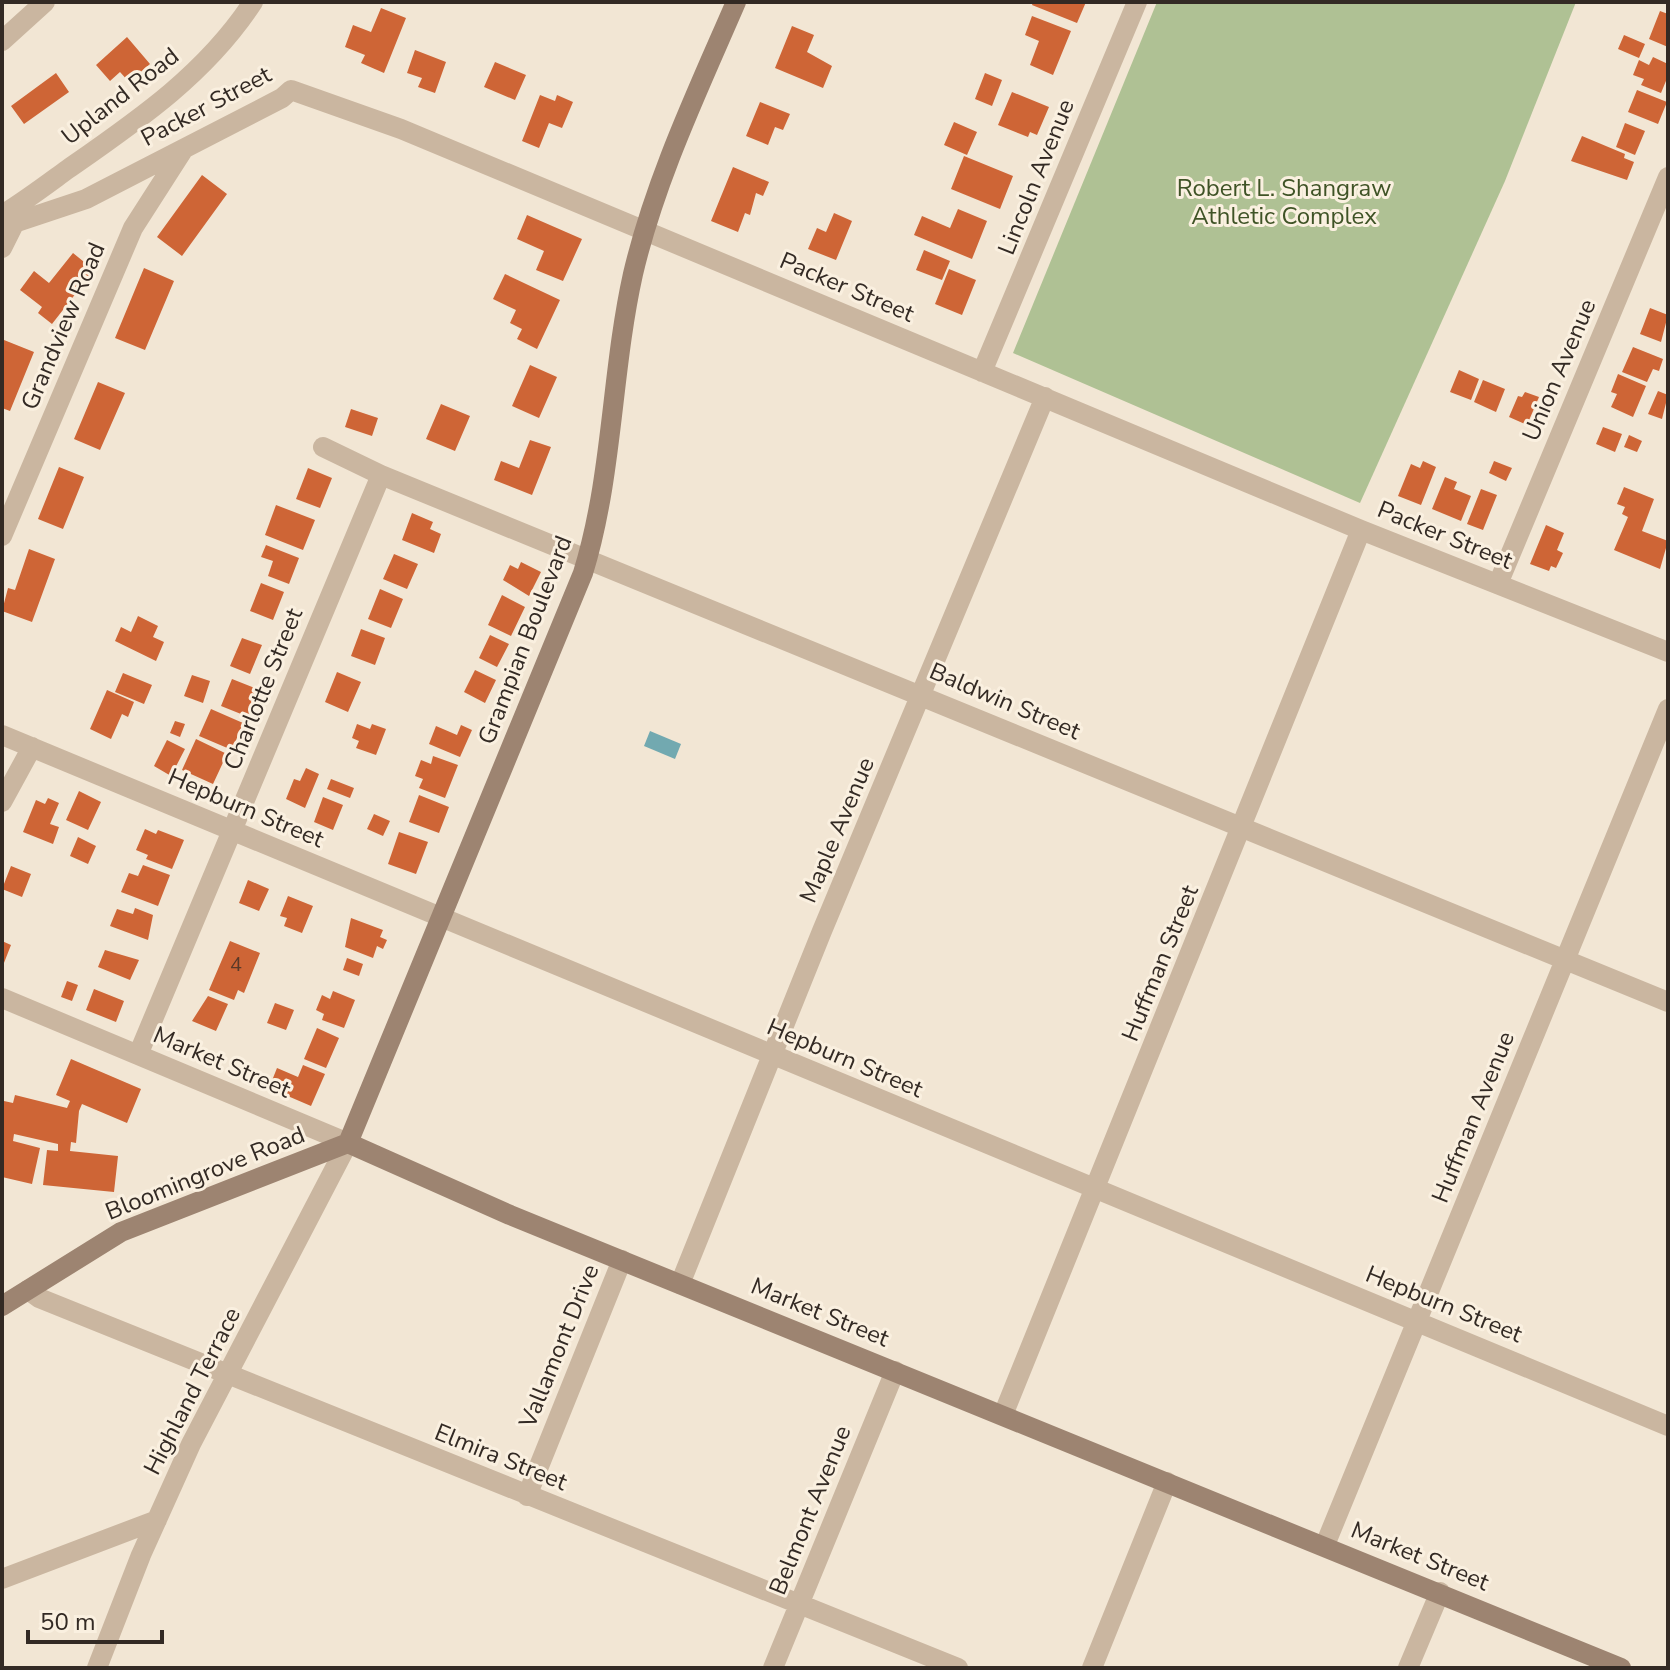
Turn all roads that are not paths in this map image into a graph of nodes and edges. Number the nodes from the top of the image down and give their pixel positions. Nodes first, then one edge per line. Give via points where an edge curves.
1 (45, 2) edge
2 (253, 2) edge
3 (736, 2) edge
4 (1137, 2) edge
5 (2, 41) edge
6 (187, 144) junction
7 (1668, 177) edge
8 (8, 219) edge
9 (1648, 222) junction
10 (1668, 230) edge
11 (644, 233) junction
12 (2, 248) edge
13 (982, 372) junction
14 (1045, 397) junction
15 (323, 447) dead end
16 (381, 475) junction
17 (1361, 530) junction
18 (2, 536) edge
19 (587, 558) junction
20 (1498, 584) junction
21 (1668, 652) edge
22 (923, 694) junction
23 (1668, 709) edge
24 (2, 735) edge
25 (32, 747) junction
26 (2, 802) edge
27 (1242, 827) junction
28 (233, 831) junction
29 (442, 917) junction
30 (1563, 961) junction
31 (2, 998) edge
32 (1668, 1002) edge
33 (138, 1055) junction
34 (774, 1055) junction
35 (348, 1143) junction
36 (1096, 1189) junction
37 (622, 1260) junction
38 (680, 1284) junction
39 (28, 1290) junction
40 (2, 1305) edge
41 (1417, 1321) junction
42 (895, 1371) junction
43 (228, 1376) junction
44 (1003, 1415) junction
45 (1668, 1426) edge
46 (1167, 1482) junction
47 (527, 1496) junction
48 (157, 1520) junction
49 (1325, 1545) junction
50 (2, 1579) edge
51 (1440, 1592) junction
52 (799, 1604) junction
53 (97, 1668) edge
54 (773, 1668) edge
55 (958, 1668) edge
56 (1092, 1668) edge
57 (1408, 1668) edge
58 (1621, 1668) edge

1 - 5 street
2 - 8 street, Upland Road via 218,50 184,83
3 - 11 main road, Grampian Boulevard
4 - 13 street, Lincoln Avenue
6 - 8 street, Packer Street via 86,199
6 - 11 street, Packer Street via 291,90 401,129
6 - 18 street, Grandview Road via 133,228
7 - 9 street, Union Avenue
8 - 12 street
9 - 10 street
9 - 20 street, Union Avenue
11 - 13 street, Packer Street
11 - 19 main road, Grampian Boulevard via 619,346 608,458
13 - 14 street, Packer Street
14 - 17 street, Packer Street
14 - 22 street, Maple Avenue
15 - 16 street, Baldwin Street
16 - 19 street, Baldwin Street
16 - 28 street, Charlotte Street
17 - 20 street, Packer Street
17 - 27 street, Huffman Street
19 - 22 street, Baldwin Street
19 - 29 main road, Grampian Boulevard
20 - 21 street, Packer Street
22 - 27 street, Baldwin Street
22 - 34 street, Maple Avenue
23 - 30 street, Huffman Avenue
24 - 25 street, Hepburn Street
25 - 26 street
25 - 28 street, Hepburn Street
27 - 30 street, Baldwin Street
27 - 36 street, Huffman Street
28 - 29 street, Hepburn Street
28 - 33 street, Charlotte Street
29 - 34 street, Hepburn Street
29 - 35 main road, Grampian Boulevard
30 - 32 street, Baldwin Street
30 - 41 street, Huffman Avenue
31 - 33 street, Market Street
33 - 35 street, Market Street
34 - 36 street, Hepburn Street
34 - 38 street, Maple Avenue
35 - 37 main road, Market Street
35 - 39 main road, Bloomingrove Road via 121,1232
35 - 43 street, Highland Terrace
36 - 41 street, Hepburn Street
36 - 44 street, Huffman Street
37 - 38 main road, Market Street
37 - 47 street, Vallamont Drive
38 - 42 main road, Market Street
39 - 40 main road, Bloomingrove Road
39 - 43 street, Elmira Street
41 - 45 street, Hepburn Street
41 - 49 street, Huffman Avenue
42 - 44 main road, Market Street
42 - 52 street, Belmont Avenue
43 - 47 street, Elmira Street
43 - 48 street, Highland Terrace
44 - 46 main road, Market Street
46 - 49 main road, Market Street
46 - 56 street
47 - 52 street, Elmira Street
48 - 50 street
48 - 53 street, Highland Terrace
49 - 51 main road, Market Street
51 - 57 street
51 - 58 main road, Market Street
52 - 54 street, Belmont Avenue
52 - 55 street, Elmira Street

